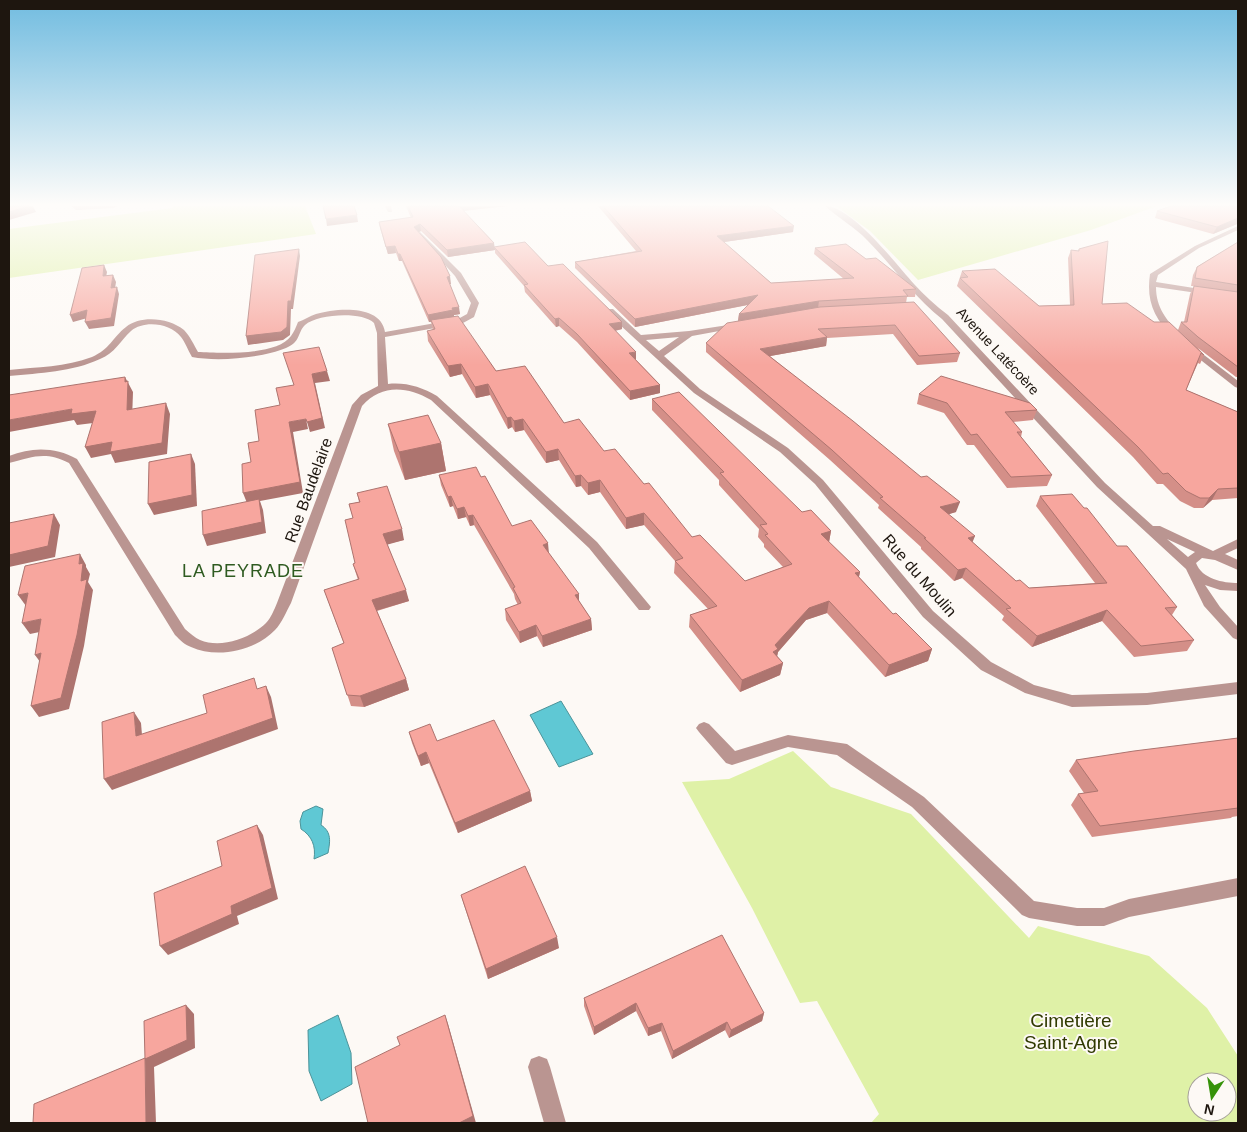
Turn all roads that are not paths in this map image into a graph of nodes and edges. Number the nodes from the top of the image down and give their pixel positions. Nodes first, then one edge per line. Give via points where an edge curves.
1 (443, 259) edge
2 (887, 259) edge
3 (1178, 259) edge
4 (1152, 284) junction
5 (1238, 297) edge
6 (598, 300) edge
7 (920, 306) edge
8 (929, 306) junction
9 (752, 323) edge
10 (689, 334) junction
11 (382, 336) junction
12 (638, 338) junction
13 (659, 355) junction
14 (9, 373) edge
15 (1238, 385) edge
16 (383, 387) junction
17 (9, 460) edge
18 (1142, 522) junction
19 (1238, 543) edge
20 (1213, 555) junction
21 (1238, 566) edge
22 (1193, 570) junction
23 (1238, 588) edge
24 (644, 608) dead end
25 (1238, 635) edge
26 (1238, 688) edge
27 (704, 728) dead end
28 (1238, 887) edge
29 (539, 1067) dead end
30 (555, 1123) edge

1 - 11 street via 458,275 475,303 471,316
2 - 8 street, Avenue Latécoère
3 - 4 street via 1154,274
4 - 5 street
4 - 15 street via 1154,307 1172,331
6 - 12 street, Rue du Moulin
7 - 8 street
8 - 18 street, Avenue Latécoère via 945,317 1101,485
9 - 10 street
10 - 12 street
10 - 13 street
11 - 14 street via 381,327 374,318 344,314 319,316 301,324 294,339 283,347 221,356 195,355 183,333 167,323 143,323 128,329 114,349 95,358 55,368
11 - 16 street
12 - 13 street, Rue du Moulin
13 - 26 street, Rue du Moulin via 698,391 784,450 819,482 928,614 986,666 1030,689 1072,701 1147,699
16 - 17 street, Rue Baudelaire via 362,397 357,405 284,603 271,626 256,638 236,646 196,644 180,632 73,461 61,454 46,452
16 - 24 street, Rue Baudelaire via 410,387 434,398 593,545
18 - 20 street, Avenue Latécoère
18 - 22 street, Avenue Latécoère
19 - 20 street
20 - 21 street, Avenue Latécoère
20 - 22 street via 1196,556 1190,563
22 - 23 street, Avenue Latécoère via 1210,582
22 - 25 street, Avenue Latécoère via 1214,611
27 - 28 street via 732,758 788,741 841,749 918,802 1029,909 1077,918 1104,917 1130,908
29 - 30 street

